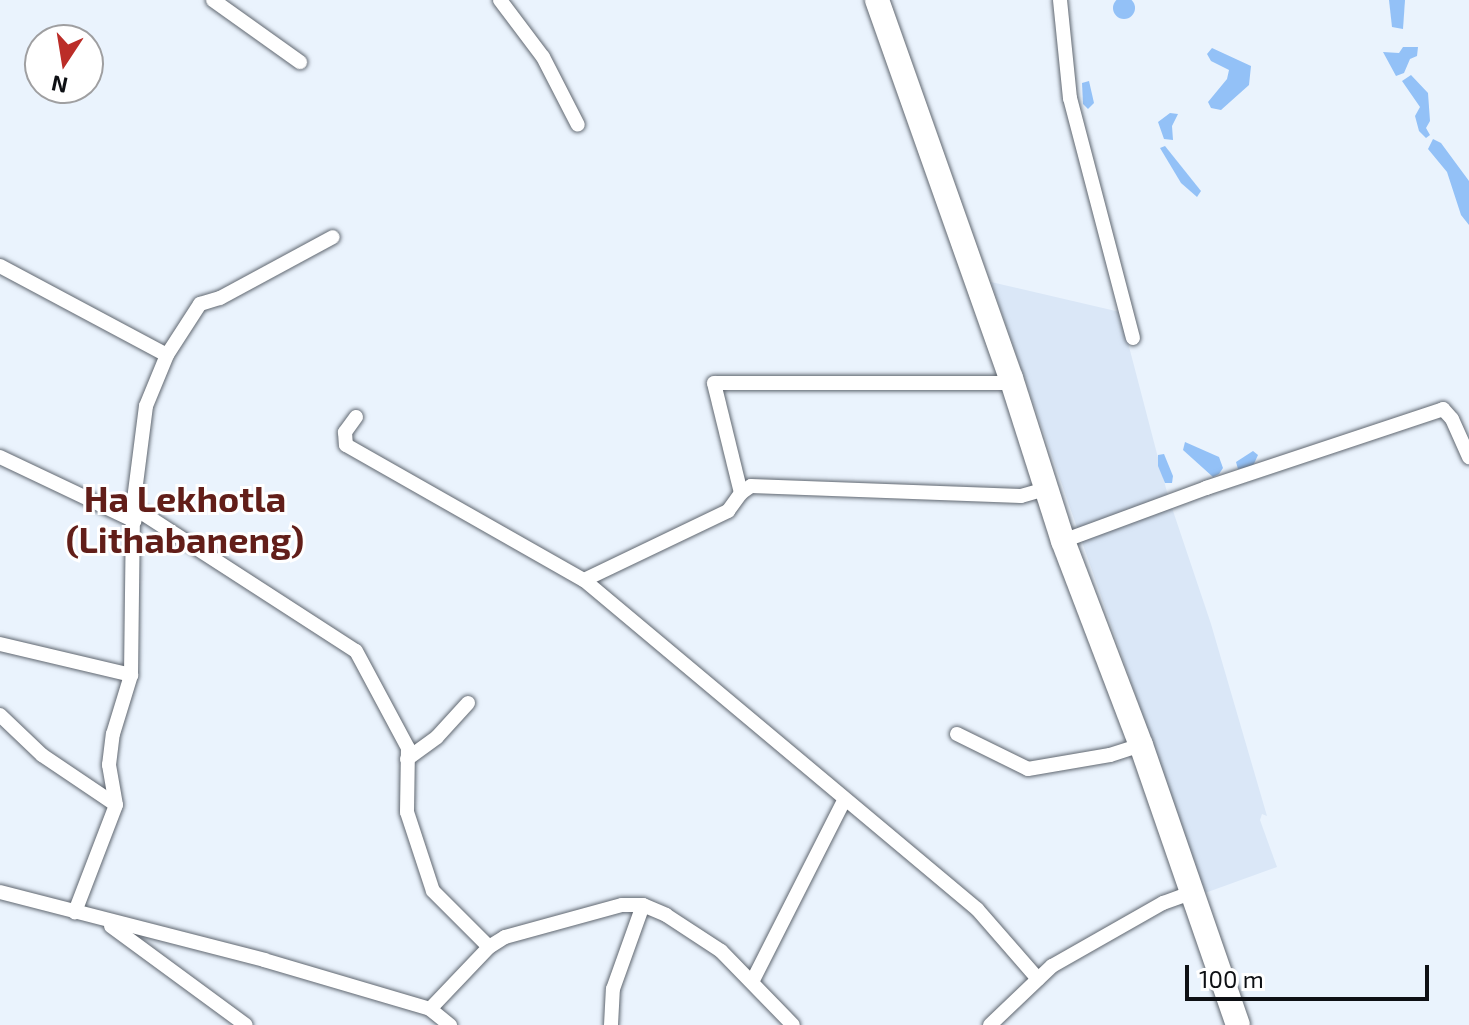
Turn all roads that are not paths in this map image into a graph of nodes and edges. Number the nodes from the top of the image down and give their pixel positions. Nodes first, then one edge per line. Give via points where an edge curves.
1 (213, 0) edge
2 (500, 0) edge
3 (877, 0) edge
4 (1060, 0) edge
5 (300, 62) dead end
6 (578, 125) dead end
7 (333, 237) dead end
8 (0, 266) edge
9 (1133, 338) dead end
10 (167, 355) junction
11 (1012, 383) junction
12 (356, 417) dead end
13 (0, 457) edge
14 (1469, 457) edge
15 (1045, 489) junction
16 (741, 493) junction
17 (134, 514) junction
18 (1063, 541) junction
19 (584, 580) junction
20 (0, 644) edge
21 (131, 675) junction
22 (468, 703) dead end
23 (0, 715) edge
24 (957, 734) dead end
25 (1141, 745) junction
26 (407, 759) junction
27 (845, 799) junction
28 (116, 805) junction
29 (0, 892) edge
30 (1190, 893) junction
31 (643, 905) junction
32 (75, 912) junction
33 (102, 919) junction
34 (489, 947) junction
35 (1038, 979) junction
36 (752, 982) junction
37 (430, 1009) junction
38 (246, 1025) edge
39 (450, 1025) edge
40 (611, 1025) edge
41 (793, 1025) edge
42 (990, 1025) edge
43 (1238, 1025) edge

1 - 5 street
2 - 6 street via 543,57
3 - 11 main road
4 - 9 street via 1070,98
7 - 10 street via 200,304
8 - 10 street
10 - 17 street via 146,406
11 - 15 main road
11 - 16 street via 714,383
12 - 19 street via 345,432 346,445
13 - 17 street
14 - 18 street via 1443,409
15 - 16 street via 1021,496 751,486
15 - 18 main road
16 - 19 street via 728,511
17 - 21 street
17 - 26 street via 356,651 408,748
18 - 25 main road
19 - 27 street
20 - 21 street
21 - 28 street via 109,765
22 - 26 street via 437,737
23 - 28 street via 42,755
24 - 25 street via 1028,769
25 - 30 main road
26 - 34 street via 407,812 433,891
27 - 35 street via 977,909
27 - 36 street
28 - 32 street
29 - 32 street
30 - 35 street via 1149,910
30 - 43 main road
31 - 34 street via 622,905
31 - 36 street via 721,951
31 - 40 street via 613,989
32 - 33 street
33 - 37 street
33 - 38 street
34 - 37 street
35 - 42 street
36 - 41 street
37 - 39 street

